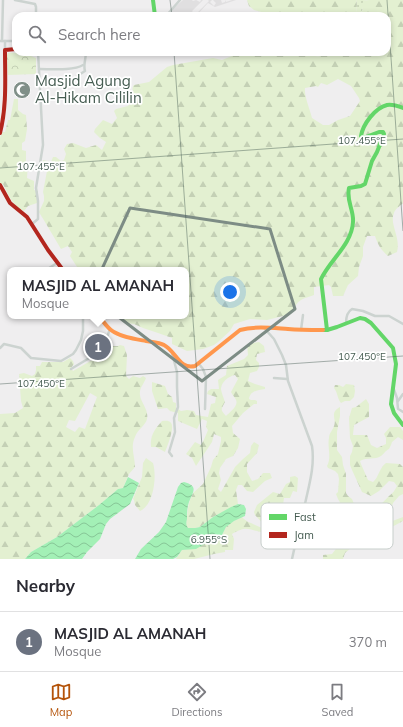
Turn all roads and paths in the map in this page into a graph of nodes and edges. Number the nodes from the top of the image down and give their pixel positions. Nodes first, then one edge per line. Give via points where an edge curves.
1 (3, 0) edge
2 (15, 0) edge
3 (153, 0) edge
4 (180, 0) edge
5 (36, 12) edge
6 (155, 12) edge
7 (170, 12) edge
8 (12, 40) edge
9 (2, 41) edge
10 (12, 49) edge
11 (5, 50) junction
12 (38, 56) edge
13 (86, 56) edge
14 (84, 65) junction
15 (39, 69) junction
16 (80, 83) dead end
17 (0, 98) edge
18 (5, 98) junction
19 (403, 108) edge
20 (2, 118) edge
21 (0, 133) edge
22 (0, 185) edge
23 (32, 224) junction
24 (57, 263) junction
25 (51, 267) edge
26 (60, 267) edge
27 (303, 315) dead end
28 (83, 319) edge
29 (102, 319) edge
30 (346, 323) junction
31 (403, 324) edge
32 (264, 328) junction
33 (110, 329) junction
34 (301, 330) junction
35 (326, 330) junction
36 (0, 348) edge
37 (171, 349) junction
38 (199, 364) junction
39 (71, 369) dead end
40 (274, 378) dead end
41 (287, 379) junction
42 (394, 387) junction
43 (403, 394) edge
44 (398, 401) junction
45 (206, 409) dead end
46 (403, 412) edge
47 (403, 425) edge
48 (172, 456) dead end
49 (305, 503) edge
50 (294, 549) edge
51 (292, 559) edge

1 - 9 street
2 - 5 street via 35,4
3 - 6 main road
4 - 7 street
8 - 9 street
9 - 11 street
10 - 11 main road
11 - 18 main road
12 - 15 street
13 - 14 street
14 - 15 street
14 - 16 street via 85,71 77,76
15 - 23 street via 43,145 36,188 38,219
17 - 18 street
18 - 20 main road
19 - 35 main road via 394,105 384,106 371,116 361,131 363,138 379,132 384,133 369,166 365,184 362,187 349,188 347,193 353,214 352,227 344,245 322,279
20 - 21 main road
22 - 23 main road via 10,203
23 - 24 main road
24 - 25 street
24 - 26 main road
27 - 34 street
28 - 36 street via 80,344 73,354 63,360 31,358 20,347 4,344
29 - 33 main road
30 - 31 street via 349,311 354,309 375,316 389,316
30 - 35 main road
30 - 42 main road via 360,318 368,321 393,348 396,359
32 - 34 main road
32 - 38 main road via 243,329
32 - 41 street via 277,344 286,365
33 - 37 main road via 137,339 163,344
33 - 39 street via 101,354
34 - 35 main road
37 - 38 main road via 186,367 193,368
37 - 48 street via 177,372 178,402 174,421 175,432 169,452
38 - 45 street via 206,377
40 - 41 street
41 - 49 street via 312,446 314,460
42 - 44 street
42 - 47 main road via 392,408
43 - 44 street
44 - 46 street via 398,408
50 - 51 street

